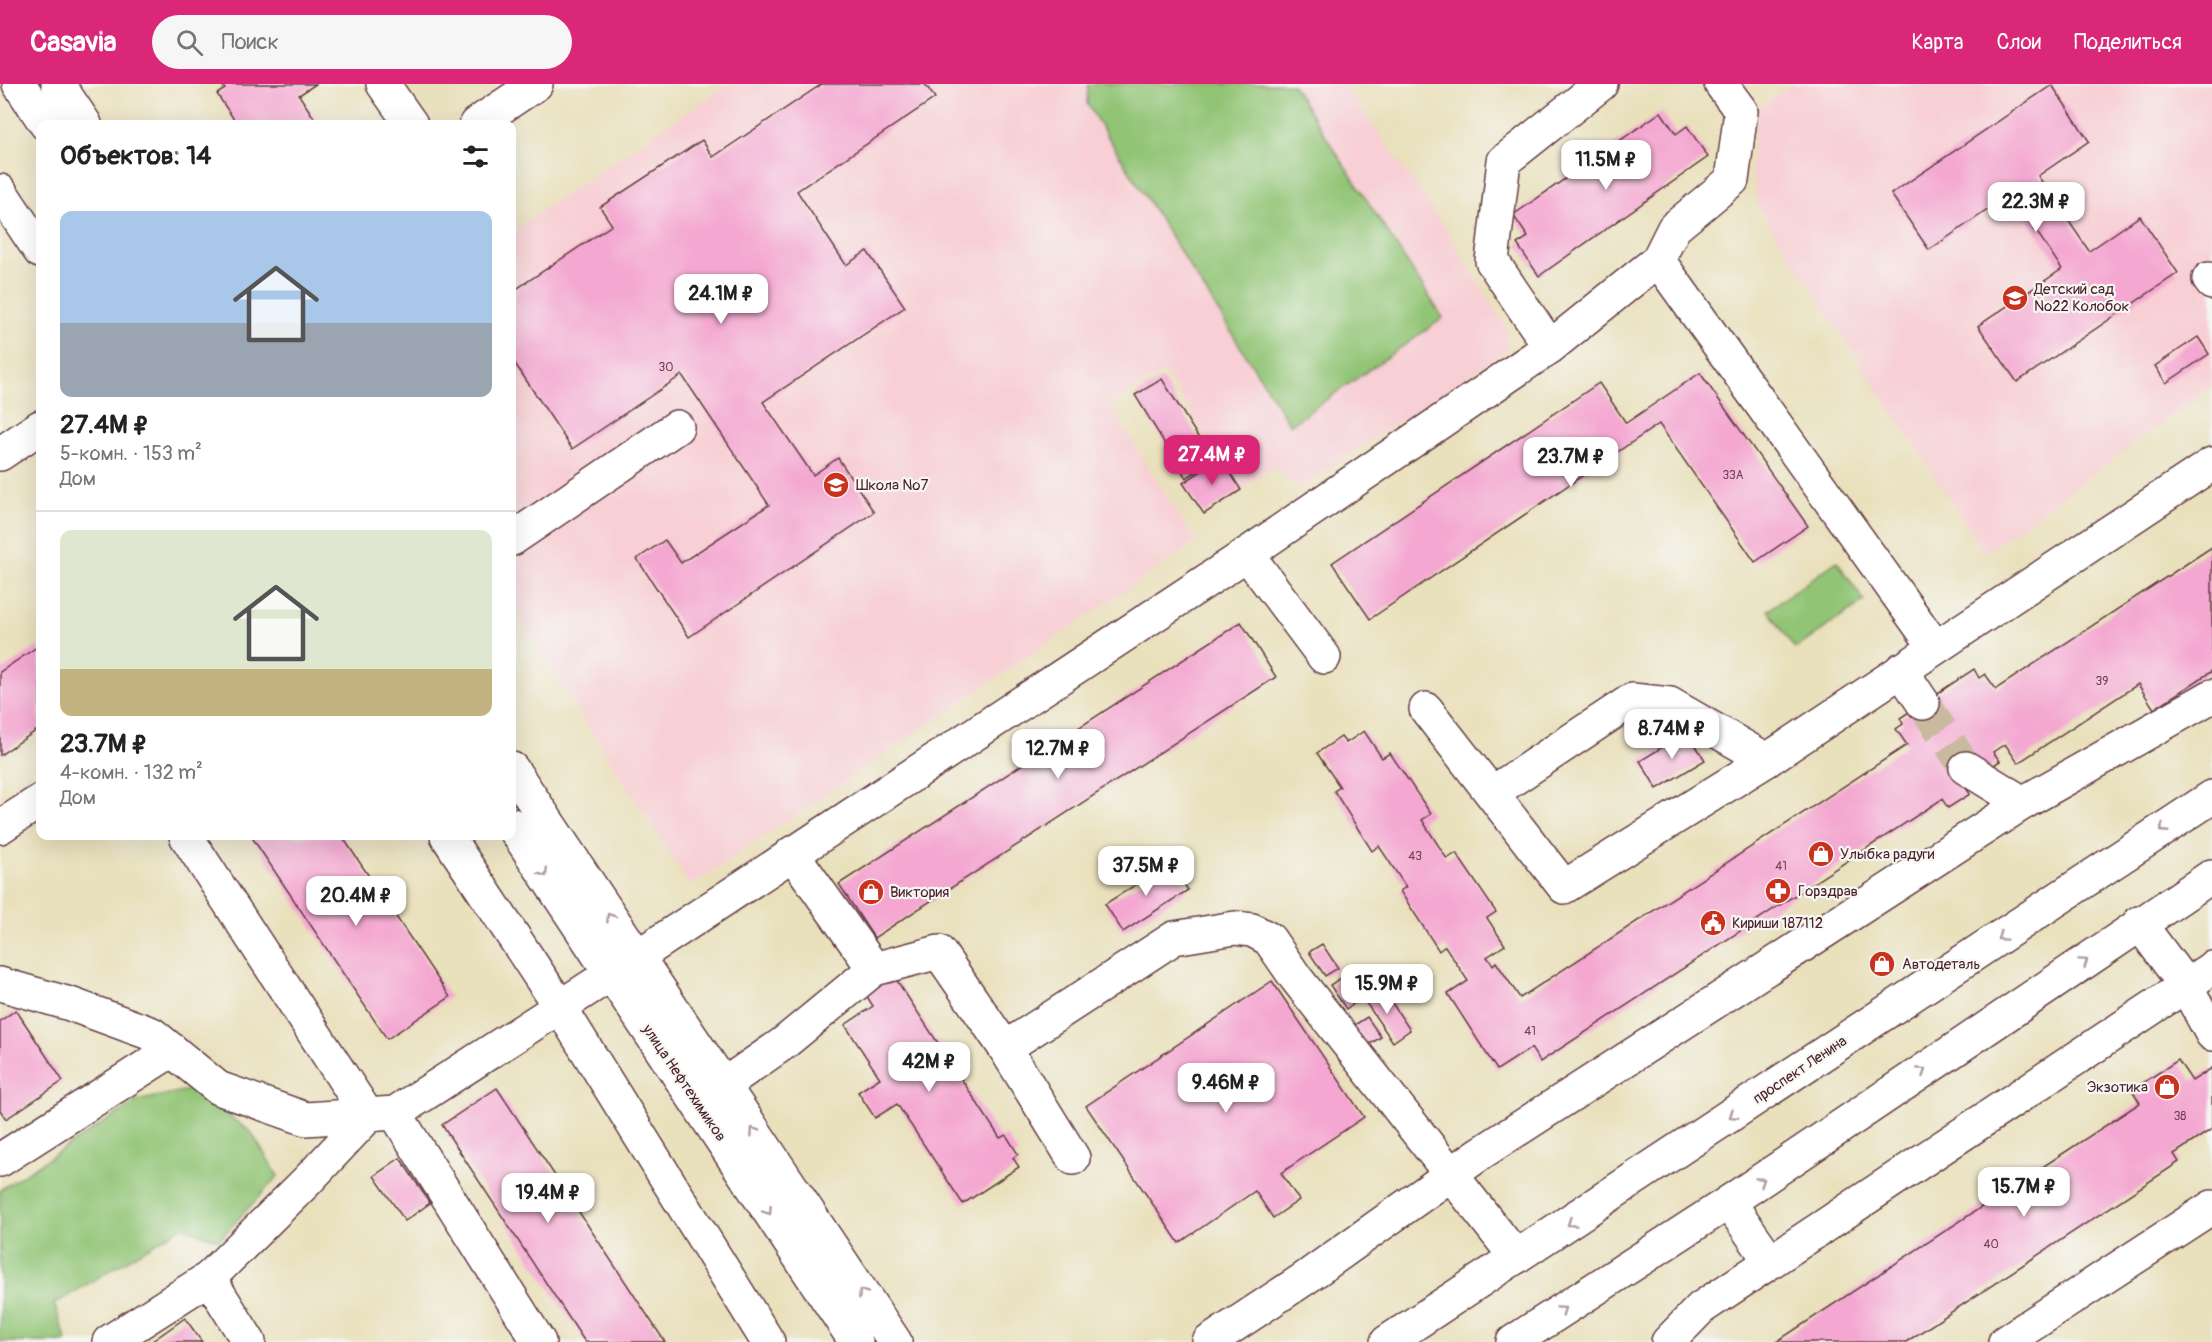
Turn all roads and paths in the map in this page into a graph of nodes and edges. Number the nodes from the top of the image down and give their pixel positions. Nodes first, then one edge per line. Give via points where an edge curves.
1 (19, 84) edge
2 (58, 84) edge
3 (383, 84) edge
4 (536, 84) edge
5 (1601, 84) edge
6 (1721, 84) edge
7 (43, 120) edge
8 (82, 120) edge
9 (408, 120) edge
10 (482, 120) edge
11 (0, 191) edge
12 (36, 245) edge
13 (1658, 260) junction
14 (1550, 347) junction
15 (677, 427) dead end
16 (36, 430) edge
17 (0, 454) edge
18 (2212, 464) edge
19 (516, 536) edge
20 (1247, 554) junction
21 (1935, 647) junction
22 (1324, 657) dead end
23 (1901, 670) junction
24 (2212, 696) edge
25 (1923, 703) tunnel mouth
26 (1426, 709) dead end
27 (1767, 760) junction
28 (1966, 768) tunnel mouth
29 (516, 776) edge
30 (1492, 793) junction
31 (2212, 797) edge
32 (2023, 803) junction
33 (36, 804) edge
34 (0, 827) edge
35 (516, 830) edge
36 (189, 840) edge
37 (450, 840) edge
38 (792, 853) junction
39 (2212, 876) edge
40 (2139, 923) junction
41 (624, 966) junction
42 (874, 969) junction
43 (2199, 977) edge
44 (0, 984) edge
45 (560, 1007) junction
46 (2212, 1034) edge
47 (1005, 1048) junction
48 (172, 1050) junction
49 (710, 1094) junction
50 (382, 1114) junction
51 (1073, 1158) dead end
52 (0, 1160) edge
53 (1450, 1177) junction
54 (1729, 1202) junction
55 (2212, 1207) edge
56 (1516, 1257) junction
57 (1770, 1261) junction
58 (209, 1278) junction
59 (109, 1342) edge
60 (249, 1342) edge
61 (539, 1342) edge
62 (768, 1342) edge
63 (856, 1342) edge
64 (894, 1342) edge
65 (1209, 1342) edge
66 (1387, 1342) edge
67 (1513, 1342) edge
68 (1668, 1342) edge
69 (2005, 1342) edge

1 - 7 street
2 - 8 street
3 - 9 street
4 - 10 street
5 - 14 street via 1504,161 1492,261
6 - 13 street via 1741,111 1732,180 1674,228
11 - 12 street
13 - 14 street
13 - 21 street
14 - 20 street
15 - 19 street
16 - 17 street
18 - 21 street
20 - 22 street
20 - 38 street
21 - 23 street
23 - 25 street
23 - 27 street
24 - 32 street
26 - 30 street
27 - 30 street via 1670,704 1632,700
27 - 30 street via 1564,887
28 - 32 street
41 -> 29 street
31 -> 56 street, проспект Ленина
32 - 53 street via 1480,1153
33 - 34 street
35 -> 41 street, улица Нефтехимиков
36 - 50 street
37 - 45 street
38 - 41 street
38 - 42 street
39 - 40 street
40 - 43 street
54 -> 40 street
41 - 45 street
41 - 49 street, улица Нефтехимиков
42 - 47 street via 939,952
42 - 49 street via 784,1043
43 - 46 street
43 - 57 street
44 - 48 street via 152,1034
45 - 50 street
45 - 62 street
47 - 51 street
47 - 53 street via 1174,938 1235,928 1252,930 1269,939
48 - 50 street via 218,1088 306,1119
48 - 52 street
49 -> 63 street, улица Нефтехимиков
64 -> 49 street
50 - 58 street
50 - 61 street
53 - 56 street
53 - 65 street
54 - 57 street
67 -> 54 street
55 - 69 street
56 - 66 street, проспект Ленина
57 - 68 street via 1701,1308
58 - 59 street
58 - 60 street

